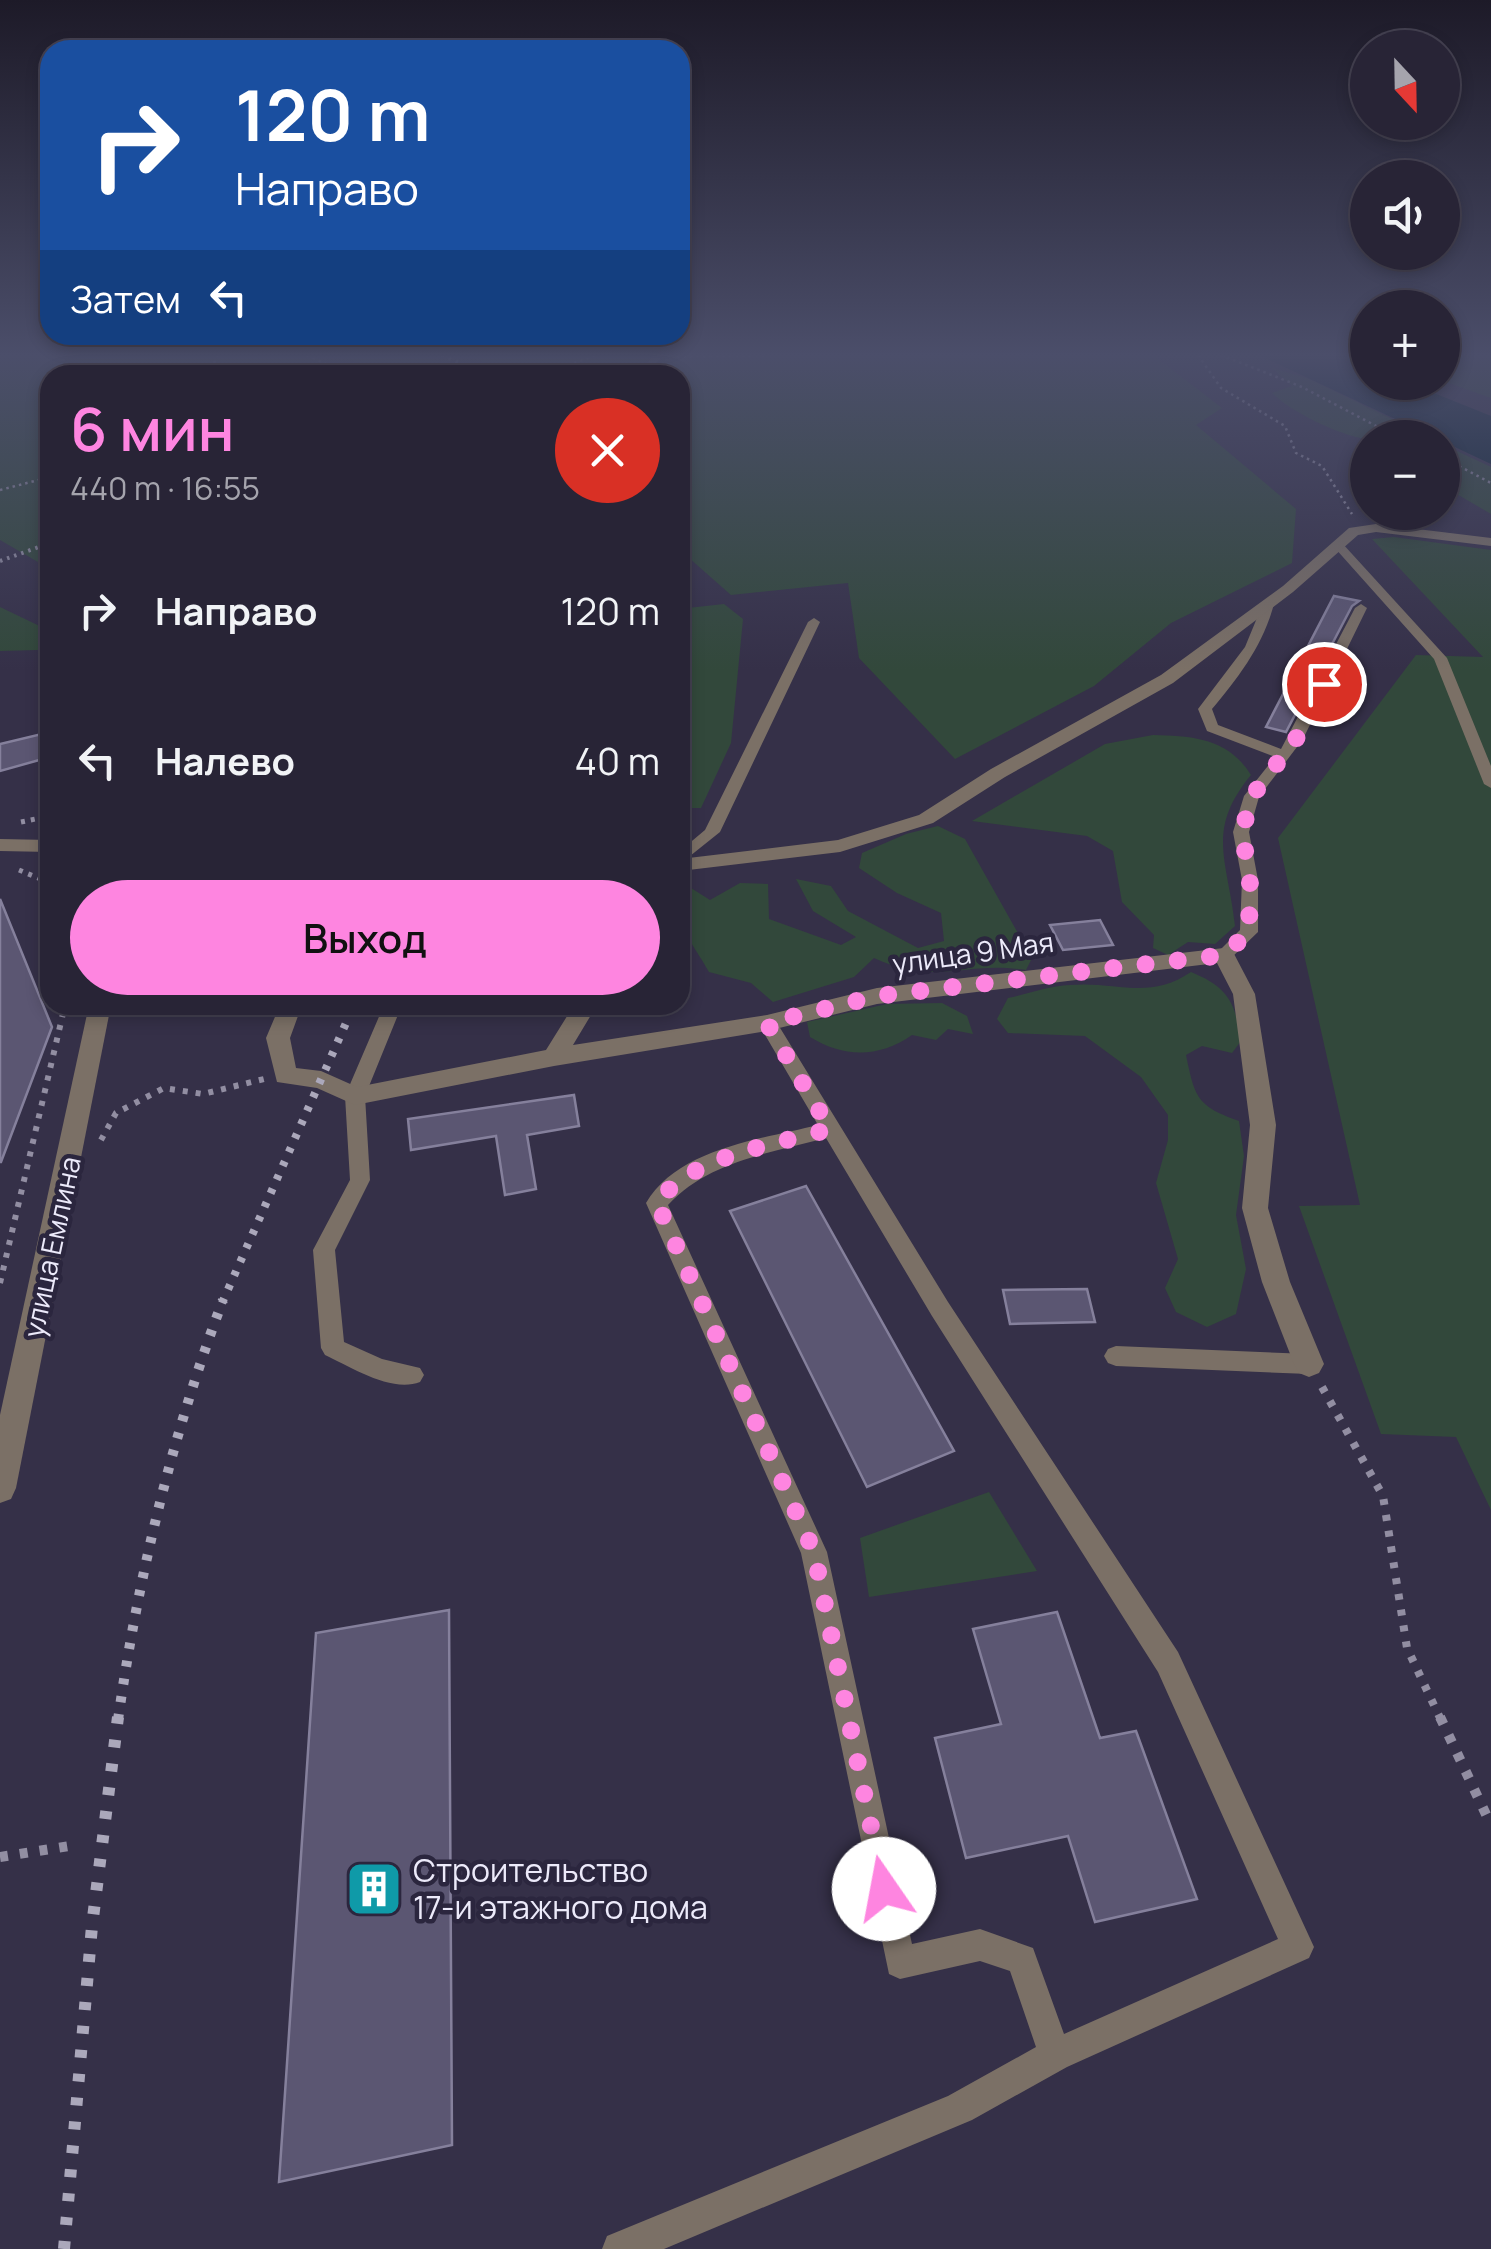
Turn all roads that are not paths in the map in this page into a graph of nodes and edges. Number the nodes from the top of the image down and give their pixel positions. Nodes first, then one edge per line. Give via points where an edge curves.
1 (1491, 542) edge
2 (1338, 545) junction
3 (1268, 604) junction
4 (1361, 608) dead end
5 (814, 622) dead end
6 (1283, 755) junction
7 (1491, 784) edge
8 (0, 845) edge
9 (40, 846) edge
10 (690, 853) edge
11 (690, 861) edge
12 (1224, 955) junction
13 (98, 1015) edge
14 (287, 1015) edge
15 (389, 1015) edge
16 (580, 1015) edge
17 (767, 1023) junction
18 (554, 1057) junction
19 (355, 1096) junction
20 (830, 1129) junction
21 (1116, 1356) dead end
22 (1309, 1364) joint
23 (412, 1375) dead end
24 (0, 1488) edge
25 (1055, 2055) junction
26 (658, 2241) edge
27 (620, 2249) edge

1 - 2 street via 1376,528 1354,530
2 - 3 street
2 - 7 lane via 1440,658
3 - 6 lane via 1243,664 1205,709 1212,728
3 - 11 street via 1167,679 926,819 840,846
4 - 6 lane
5 - 10 lane via 712,832
6 - 12 lane via 1252,796 1242,832 1249,932
8 - 9 street
12 - 17 street, улица 9 Мая via 877,996
12 - 22 street via 1244,994 1264,1125 1255,1208
13 - 24 street, улица Емлина
14 - 19 street via 278,1038 286,1076 321,1080
15 - 19 lane
16 - 18 street
17 - 18 street, улица 9 Мая
17 - 20 lane
18 - 19 street, улица 9 Мая
19 - 23 lane via 360,1180 324,1250 333,1348 380,1370
20 - 25 lane via 1168,1662 1298,1947
20 - 25 lane via 711,1165 670,1184 657,1203 814,1552 900,1963 980,1945 1022,1958
21 - 22 lane
25 - 26 lane via 960,2108
26 - 27 lane

